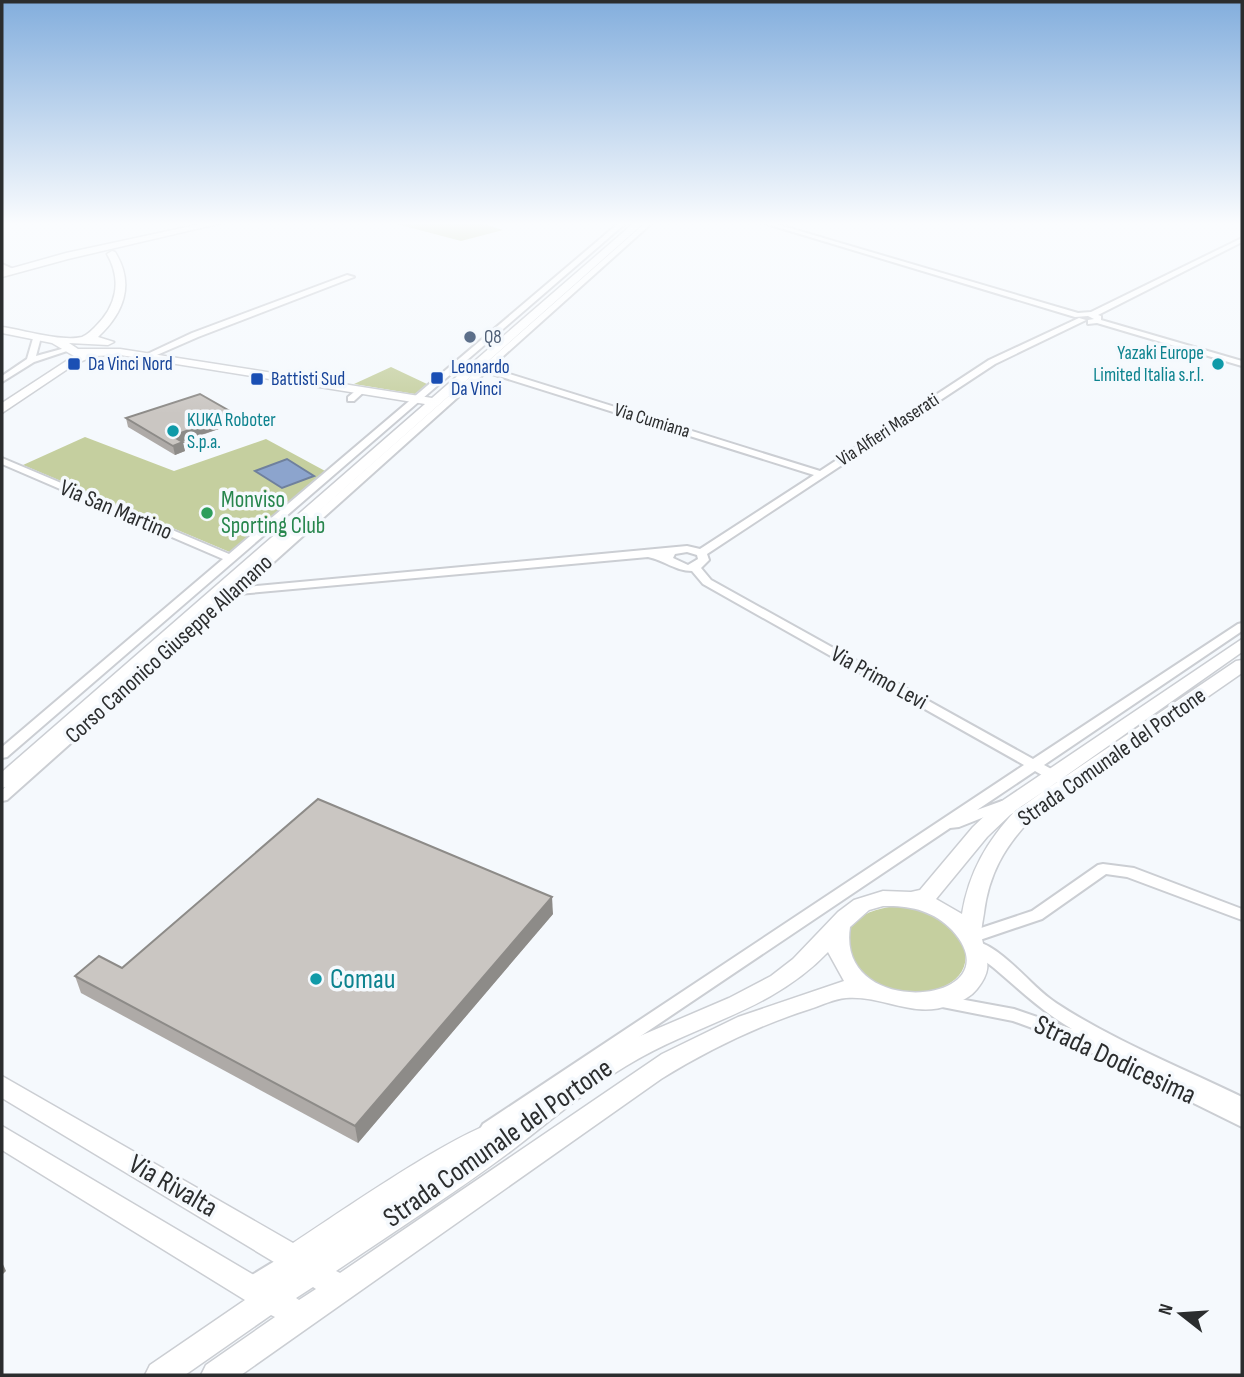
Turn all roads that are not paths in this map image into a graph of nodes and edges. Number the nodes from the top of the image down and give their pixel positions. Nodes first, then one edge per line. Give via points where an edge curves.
1 (121, 286) edge
2 (328, 286) edge
3 (553, 286) edge
4 (558, 286) edge
5 (564, 286) edge
6 (577, 286) edge
7 (975, 286) edge
8 (1151, 286) edge
9 (1080, 318) junction
10 (1094, 318) junction
11 (104, 327) junction
12 (2, 330) edge
13 (37, 337) junction
14 (75, 349) junction
15 (105, 349) junction
16 (146, 356) junction
17 (31, 360) junction
18 (1242, 364) edge
19 (484, 369) junction
20 (2, 380) edge
21 (424, 404) junction
22 (2, 410) edge
23 (2, 461) edge
24 (821, 474) junction
25 (701, 552) junction
26 (669, 555) junction
27 (231, 559) junction
28 (694, 567) junction
29 (233, 591) junction
30 (1242, 626) edge
31 (1242, 644) edge
32 (1242, 665) edge
33 (2, 754) edge
34 (1034, 765) junction
35 (2, 766) edge
36 (1060, 780) junction
37 (2, 782) edge
38 (1024, 794) junction
39 (2, 797) edge
40 (933, 832) junction
41 (911, 900) junction
42 (1242, 915) edge
43 (839, 925) junction
44 (973, 942) junction
45 (874, 993) junction
46 (938, 1001) junction
47 (2, 1086) edge
48 (1213, 1098) junction
49 (1242, 1105) edge
50 (542, 1115) junction
51 (1242, 1121) edge
52 (2, 1137) edge
53 (456, 1151) junction
54 (302, 1265) junction
55 (342, 1290) junction
56 (259, 1294) junction
57 (302, 1317) junction
58 (160, 1375) edge
59 (216, 1375) edge

1 - 11 street
2 - 16 street
3 - 21 street, Corso Canonico Giuseppe Allamano
4 - 21 street, Corso Canonico Giuseppe Allamano
5 - 21 street, Corso Canonico Giuseppe Allamano
6 - 19 street, Corso Canonico Giuseppe Allamano
7 - 9 street
8 - 10 street
9 - 10 street
9 - 24 street, Via Alfieri Maserati via 992,362
10 - 18 street
11 - 14 street
11 - 15 street
12 - 13 street
13 - 14 street
13 - 17 street
14 - 15 street
14 - 15 street
14 - 17 street
14 - 22 street
15 - 16 street
16 - 21 street via 233,370 228,379
17 - 20 street
19 - 21 street, Corso Canonico Giuseppe Allamano
19 - 24 street, Via Cumiana
21 - 27 street, Corso Canonico Giuseppe Allamano
21 - 29 street, Corso Canonico Giuseppe Allamano
21 - 35 street, Corso Canonico Giuseppe Allamano
21 - 37 street, Corso Canonico Giuseppe Allamano
23 - 27 street, Via San Martino
24 - 25 street, Via Alfieri Maserati
25 - 26 street via 687,549
25 - 28 street via 704,560
26 - 28 street via 673,565
26 - 29 street
27 - 33 street, Corso Canonico Giuseppe Allamano
28 - 34 street, Via Primo Levi via 707,582
29 - 39 street, Corso Canonico Giuseppe Allamano
30 - 34 street, Strada Comunale del Portone
31 - 36 street, Strada Comunale del Portone
32 - 36 street, Strada Comunale del Portone
34 - 36 street, Via Primo Levi
34 - 40 street, Strada Comunale del Portone
36 - 38 street, Strada Comunale del Portone
36 - 44 street, Strada Comunale del Portone via 988,859 975,888
38 - 40 street, Strada Comunale del Portone via 983,815
38 - 41 street, Strada Comunale del Portone via 986,826 933,890
40 - 53 street, Strada Comunale del Portone
41 - 43 street, Strada Comunale del Portone via 868,902 852,910
41 - 44 street, Strada Comunale del Portone via 945,912 961,924
42 - 44 street via 1110,868 1037,915
43 - 45 street, Strada Comunale del Portone via 836,952 856,982
43 - 50 street, Strada Comunale del Portone via 800,967 775,985 633,1050
44 - 46 street, Strada Comunale del Portone via 974,976 955,994
44 - 48 street, Strada Dodicesima via 1048,1006
45 - 46 street, Strada Comunale del Portone via 900,1001
45 - 55 street, Strada Comunale del Portone via 838,991 784,1008 688,1050
46 - 48 street, Strada Dodicesima via 1014,1015 1074,1036
47 - 54 street, Via Rivalta
48 - 49 street, Strada Dodicesima
48 - 51 street, Strada Dodicesima
50 - 53 street
50 - 54 street, Strada Comunale del Portone
52 - 56 street, Via Rivalta
53 - 54 street
54 - 55 street, Via Rivalta
54 - 56 street, Strada Comunale del Portone
55 - 57 street, Strada Comunale del Portone
56 - 57 street, Via Rivalta
56 - 58 street, Strada Comunale del Portone
57 - 59 street, Strada Comunale del Portone

